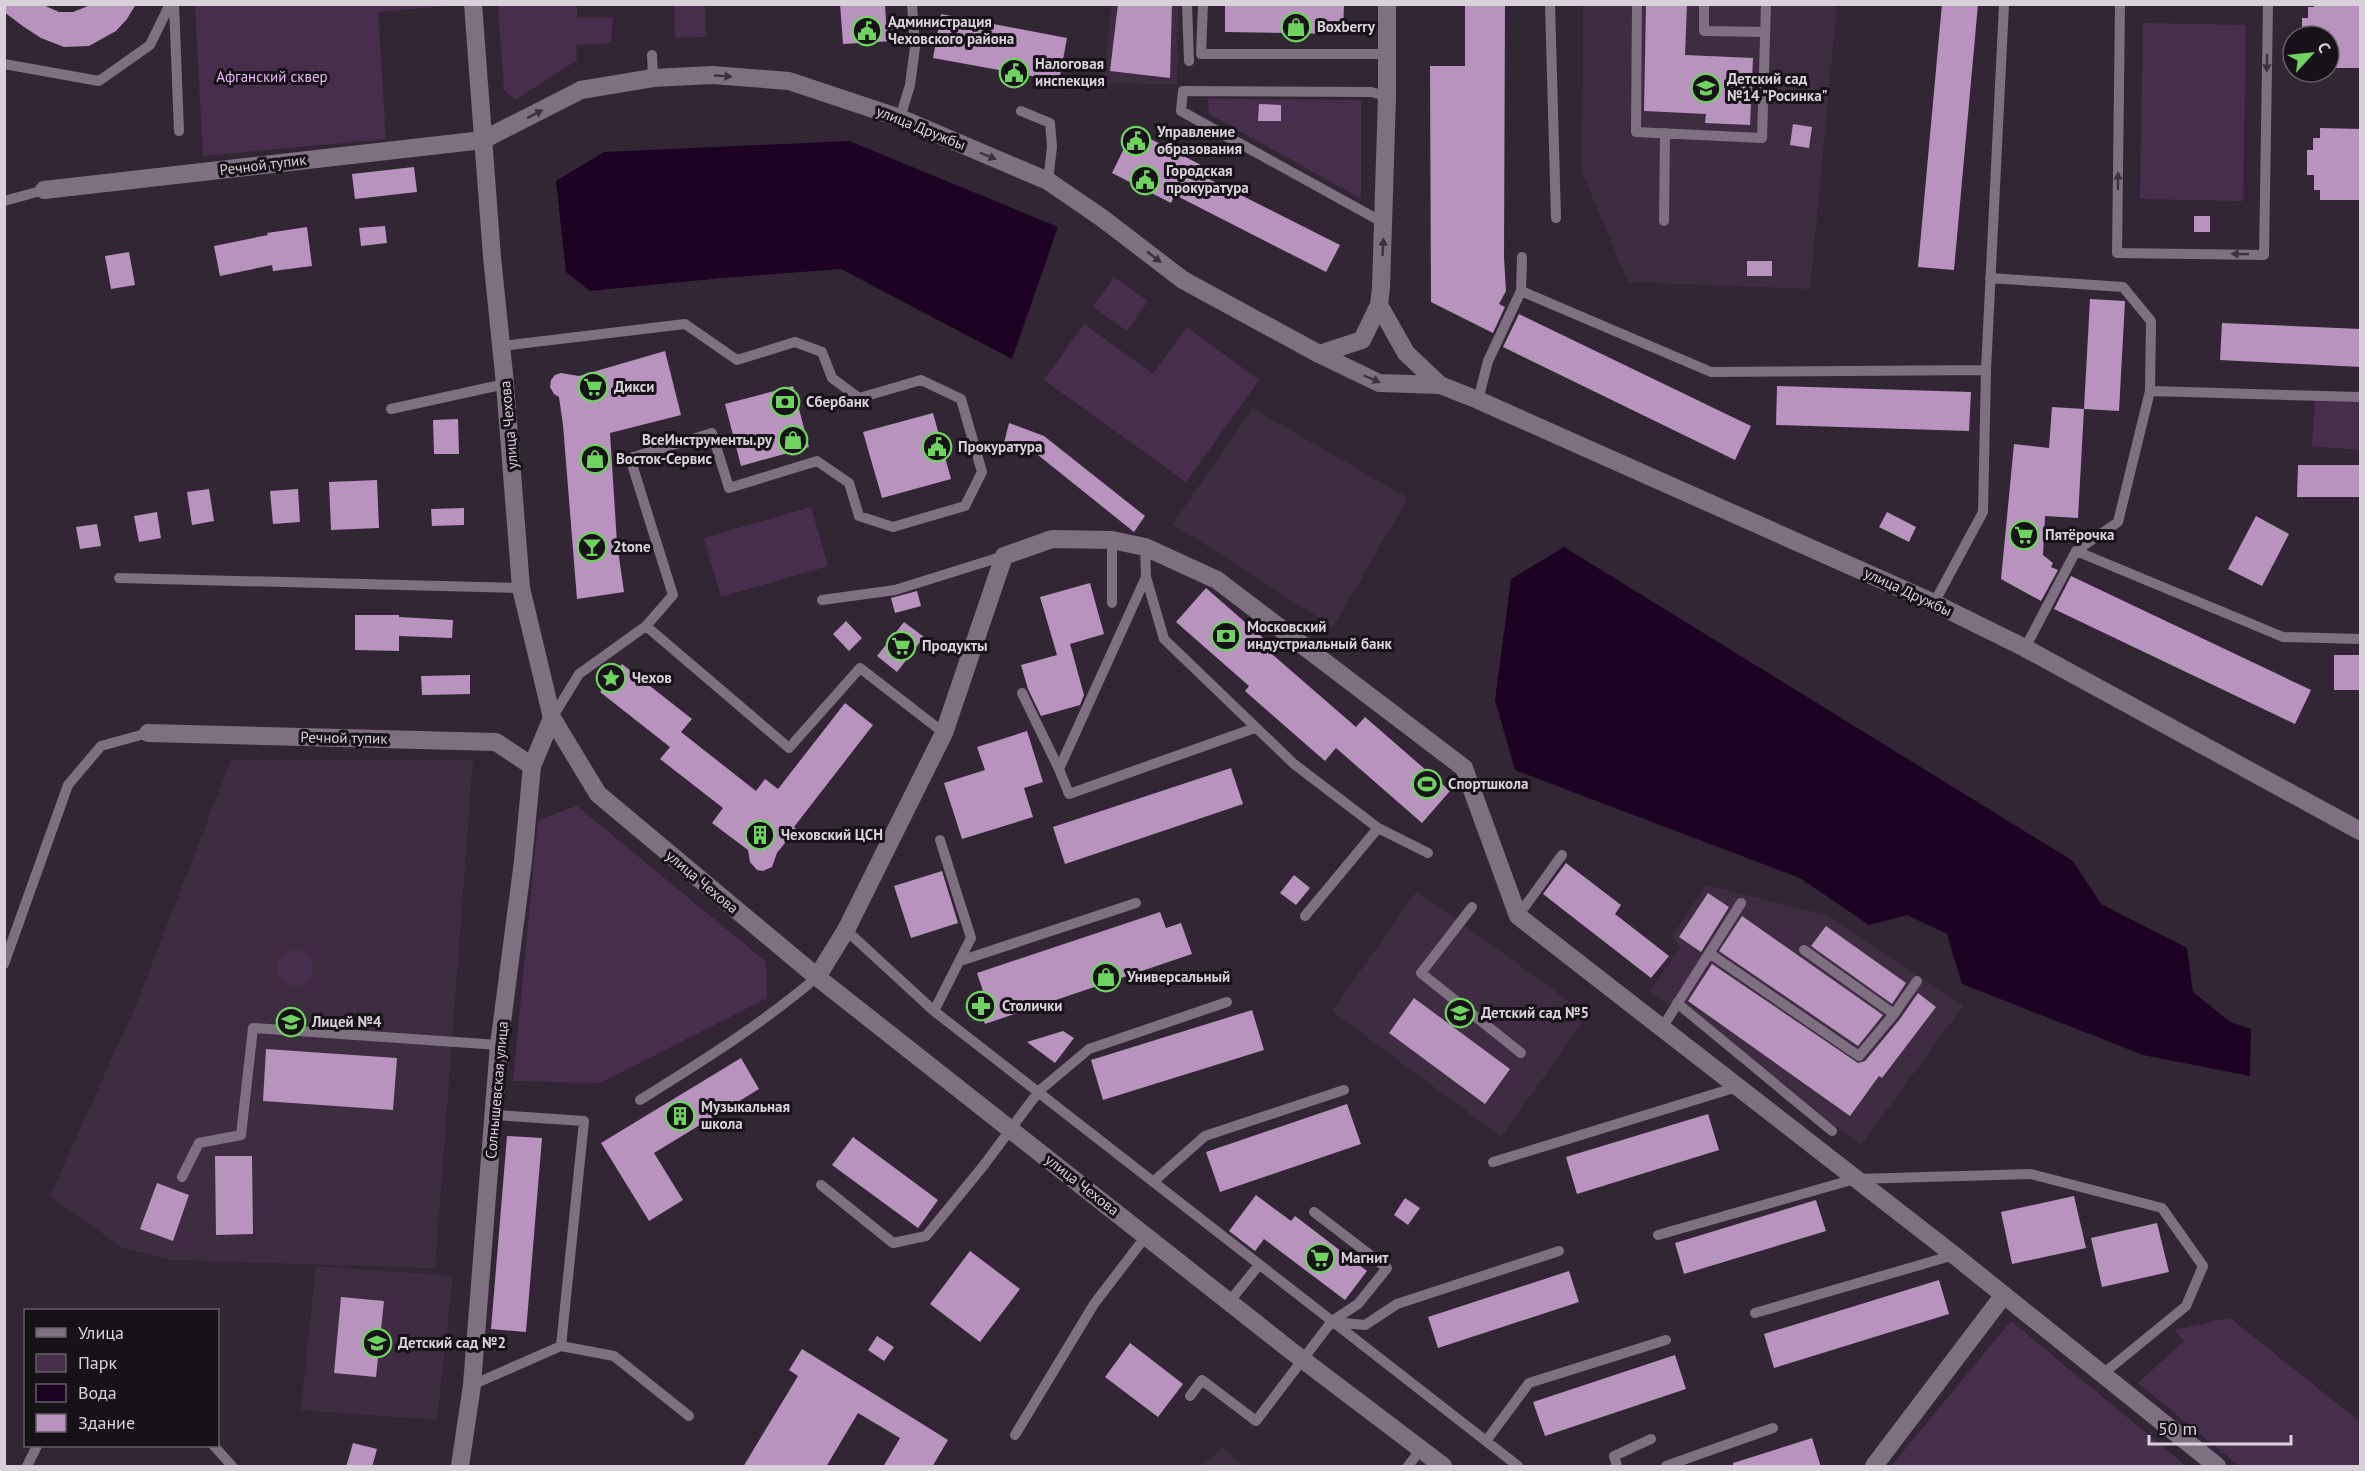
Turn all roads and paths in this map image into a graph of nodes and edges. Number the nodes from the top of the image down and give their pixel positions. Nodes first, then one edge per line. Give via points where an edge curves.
1 (172, 4) edge
2 (473, 4) edge
3 (912, 4) edge
4 (1187, 4) edge
5 (1203, 4) edge
6 (1387, 4) edge
7 (1550, 4) edge
8 (1638, 4) edge
9 (1704, 4) edge
10 (1766, 4) edge
11 (2004, 4) edge
12 (2120, 4) edge
13 (2268, 4) edge
14 (1765, 32) junction
15 (1387, 54) junction
16 (652, 55) dead end
17 (1189, 61) dead end
18 (4, 64) edge
19 (653, 78) junction
20 (1387, 96) junction
21 (1020, 111) dead end
22 (900, 118) junction
23 (179, 131) dead end
24 (1665, 133) junction
25 (483, 140) junction
26 (1048, 181) junction
27 (44, 190) joint
28 (4, 201) edge
29 (1556, 218) dead end
30 (1664, 221) dead end
31 (1384, 223) junction
32 (1522, 256) dead end
33 (1990, 278) junction
34 (1521, 291) junction
35 (1379, 305) junction
36 (501, 346) junction
37 (1319, 354) junction
38 (1986, 370) junction
39 (505, 384) junction
40 (1440, 385) junction
41 (2150, 391) junction
42 (2361, 397) edge
43 (1478, 399) junction
44 (391, 409) dead end
45 (1112, 540) junction
46 (1145, 547) junction
47 (2076, 551) junction
48 (1004, 556) junction
49 (1146, 577) junction
50 (119, 578) dead end
51 (521, 588) junction
52 (822, 600) dead end
53 (1112, 603) dead end
54 (1934, 603) junction
55 (646, 626) junction
56 (2361, 639) edge
57 (2025, 648) junction
58 (1022, 693) dead end
59 (552, 718) junction
60 (1255, 728) junction
61 (148, 733) joint
62 (944, 733) junction
63 (532, 766) junction
64 (1059, 770) junction
65 (1378, 828) junction
66 (2361, 831) edge
67 (940, 840) dead end
68 (1428, 853) dead end
69 (1562, 855) dead end
70 (1136, 903) dead end
71 (1741, 903) dead end
72 (1472, 907) dead end
73 (1305, 916) dead end
74 (1518, 916) junction
75 (846, 930) junction
76 (1804, 950) dead end
77 (1709, 953) junction
78 (960, 961) junction
79 (4, 964) edge
80 (817, 978) junction
81 (1917, 981) dead end
82 (1227, 1002) dead end
83 (1677, 1003) junction
84 (934, 1011) junction
85 (1894, 1014) junction
86 (1662, 1028) junction
87 (499, 1046) junction
88 (1521, 1053) dead end
89 (1737, 1087) junction
90 (1344, 1090) dead end
91 (1039, 1091) junction
92 (640, 1100) dead end
93 (495, 1115) junction
94 (1010, 1129) junction
95 (1832, 1131) dead end
96 (1493, 1162) dead end
97 (182, 1177) dead end
98 (1855, 1179) junction
99 (1153, 1182) junction
100 (821, 1185) dead end
101 (1314, 1212) dead end
102 (1658, 1235) dead end
103 (1146, 1236) junction
104 (1559, 1251) dead end
105 (1954, 1255) junction
106 (1258, 1265) junction
107 (2003, 1296) junction
108 (1229, 1302) junction
109 (1755, 1312) dead end
110 (1332, 1322) junction
111 (1666, 1340) dead end
112 (561, 1346) junction
113 (1303, 1360) junction
114 (2104, 1374) junction
115 (472, 1385) junction
116 (1190, 1396) dead end
117 (689, 1416) dead end
118 (1773, 1428) dead end
119 (1015, 1435) dead end
120 (1651, 1439) dead end
121 (1486, 1441) junction
122 (37, 1447) edge
123 (215, 1447) edge
124 (1421, 1449) junction
125 (27, 1467) edge
126 (232, 1467) edge
127 (460, 1467) edge
128 (1408, 1467) edge
129 (1443, 1467) edge
130 (1518, 1467) edge
131 (1617, 1467) edge
132 (1666, 1467) edge
133 (1874, 1467) edge
134 (2217, 1467) edge

1 - 18 lane via 150,45 99,81
1 - 23 lane
2 - 25 street, улица Чехова
3 - 22 lane via 915,47
4 - 17 lane
5 - 15 lane via 1201,54
6 - 15 street
7 - 29 lane
8 - 24 lane via 1636,132
9 - 14 lane via 1704,31
10 - 14 lane
11 - 33 lane
13 -> 12 lane via 2264,255 2117,253
14 - 24 lane via 1762,138
15 - 20 street
16 - 19 lane
19 -> 22 street, улица Дружбы via 712,75 789,81
25 -> 19 street, улица Дружбы via 581,90
20 - 31 street
20 - 31 lane via 1371,92 1183,91 1181,111
21 - 26 lane via 1050,123
22 -> 26 street, улица Дружбы
24 - 30 lane
25 - 27 street, Речной тупик
25 - 36 street, улица Чехова
26 -> 37 street, улица Дружбы via 1183,280
27 - 28 lane
35 -> 31 street
32 - 34 lane
33 - 38 lane
33 - 41 lane via 2123,287 2151,321
34 - 38 lane via 1711,372
34 - 43 lane via 1488,361
35 - 37 street via 1362,340
35 - 40 street, улица Дружбы via 1406,354
36 - 39 street, улица Чехова
36 - 55 lane via 684,324 737,360 795,342 822,352 832,378 859,398 921,380 961,399 982,472 965,506 893,527 859,516 849,483 817,461 729,488 712,433 630,458 674,595
37 -> 40 street, улица Дружбы via 1379,383
38 - 54 lane via 1983,512
39 - 44 lane
39 - 51 street, улица Чехова
40 - 43 street, улица Дружбы
41 - 42 lane
41 - 47 lane via 2118,522
43 - 54 street, улица Дружбы
45 - 46 street
45 - 48 street via 1052,539
45 - 53 lane
46 - 49 lane
46 - 74 street via 1217,580 1464,768
47 - 56 lane via 2283,637
47 - 57 lane
48 - 52 lane via 895,590
48 - 62 street
49 - 60 lane via 1164,639
49 - 64 lane
50 - 51 lane
51 - 59 street, улица Чехова
54 - 57 street, улица Дружбы
55 - 59 lane via 579,674
55 - 62 lane via 789,748 861,668
57 - 66 street, улица Дружбы
58 - 64 lane
59 - 63 street, Солнышевская улица
59 - 80 street, улица Чехова via 598,794
60 - 64 lane via 1069,794
60 - 65 lane via 1294,764
61 - 63 street, Речной тупик via 496,742
61 - 79 lane via 102,746 68,785
62 - 75 street
63 - 87 street, Солнышевская улица
65 - 68 lane
65 - 73 lane
67 - 78 lane via 971,938
69 - 74 lane
70 - 78 lane
71 - 77 lane
72 - 88 lane via 1421,973
74 - 86 street
75 - 80 street
75 - 84 lane
76 - 85 lane
77 - 83 lane
77 - 85 lane via 1859,1056
78 - 84 lane
80 - 92 lane via 781,1008
80 - 94 street, улица Чехова
81 - 85 lane
82 - 91 lane via 1089,1049
83 - 86 lane
83 - 95 lane
84 - 91 lane
86 - 89 street
87 - 93 street, Солнышевская улица
87 - 97 lane via 253,1028 242,1135 200,1143
89 - 96 lane
89 - 98 street
90 - 99 lane via 1205,1136
91 - 94 lane
91 - 99 lane
93 - 112 lane via 584,1121
93 - 115 street, Солнышевская улица
94 - 100 lane via 926,1236 893,1243
94 - 103 street, улица Чехова
98 - 102 lane
98 - 105 street
98 - 114 lane via 2031,1174 2162,1208 2203,1266 2186,1306
99 - 106 lane
101 - 110 lane via 1388,1268 1358,1304
103 - 108 street, улица Чехова
103 - 119 lane via 1094,1304
104 - 110 lane via 1397,1304 1365,1326
105 - 107 street
105 - 109 lane
106 - 108 lane
106 - 110 lane
107 - 114 street
107 - 133 street
108 - 113 street, улица Чехова
110 - 113 lane
110 - 121 lane
111 - 121 lane via 1529,1383
112 - 115 lane
112 - 117 lane via 614,1356
113 - 116 lane via 1256,1421 1202,1380
113 - 124 street, улица Чехова
114 - 134 street
115 - 127 street, Солнышевская улица
118 - 132 lane
120 - 131 lane via 1614,1456
121 - 130 lane
122 - 125 lane
123 - 126 lane
124 - 128 lane
124 - 129 street, улица Чехова

